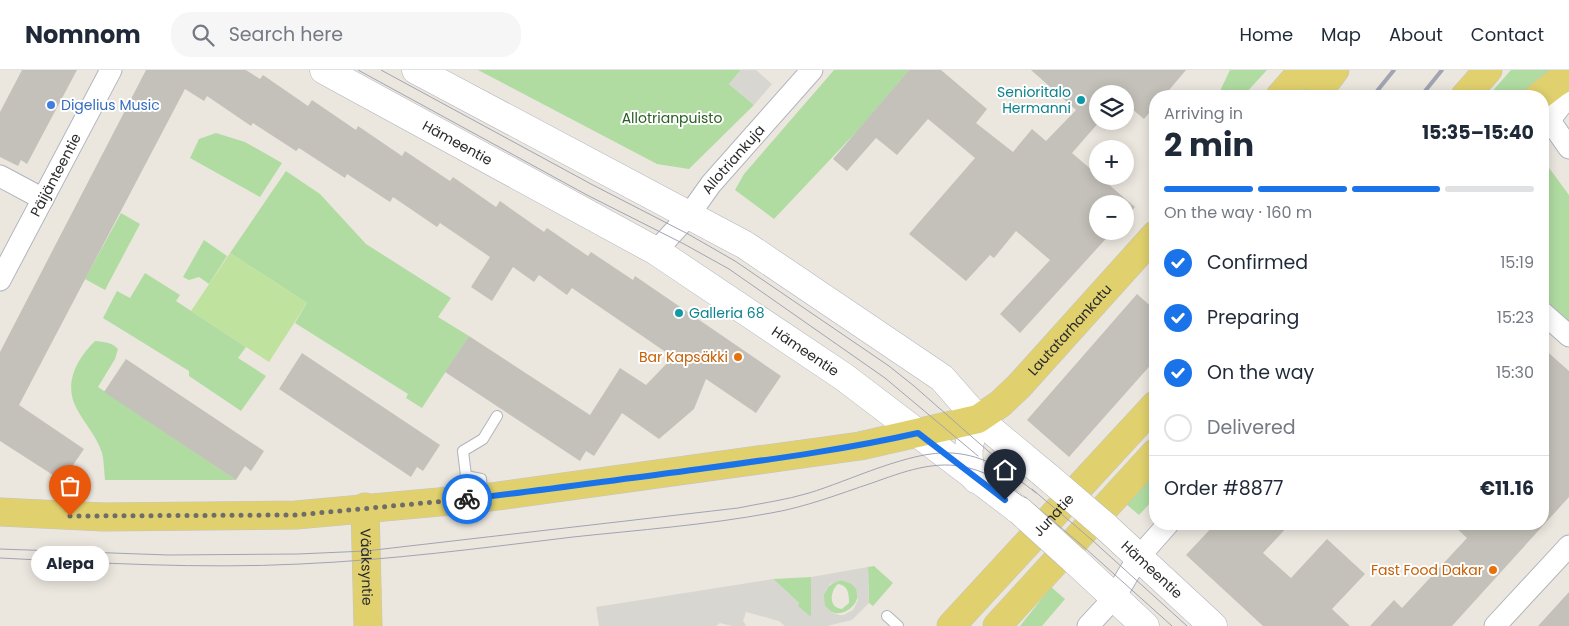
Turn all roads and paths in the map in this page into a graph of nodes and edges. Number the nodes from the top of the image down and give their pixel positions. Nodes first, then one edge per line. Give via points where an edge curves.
1 (111, 70) edge
2 (324, 70) edge
3 (416, 70) edge
4 (812, 70) edge
5 (1303, 70) edge
6 (1334, 70) edge
7 (1569, 75) edge
8 (1286, 90) edge
9 (1321, 90) edge
10 (1547, 90) edge
11 (1569, 95) edge
12 (1549, 121) edge
13 (1549, 128) edge
14 (1569, 148) edge
15 (0, 176) edge
16 (43, 199) junction
17 (689, 215) junction
18 (1149, 242) edge
19 (656, 251) junction
20 (0, 280) edge
21 (1549, 318) edge
22 (1569, 336) edge
23 (1149, 411) edge
24 (497, 416) dead end
25 (978, 419) junction
26 (918, 433) junction
27 (1149, 460) edge
28 (976, 479) junction
29 (483, 498) junction
30 (365, 507) junction
31 (0, 512) edge
32 (1163, 530) edge
33 (1569, 546) edge
34 (1138, 558) junction
35 (1114, 598) junction
36 (887, 616) dead end
37 (368, 626) edge
38 (898, 626) edge
39 (951, 626) edge
40 (997, 626) edge
41 (1088, 626) edge
42 (1145, 626) edge
43 (1214, 626) edge
44 (1495, 626) edge

1 - 16 street, Päijänteentie
2 - 19 main road, Hämeentie
3 - 17 main road, Hämeentie
4 - 17 street, Allotriankuja via 711,184
5 - 8 main road
6 - 9 main road
7 - 10 main road
11 - 12 street
13 - 14 street
15 - 16 street
16 - 20 street, Päijänteentie
17 - 19 street, Allotriankuja
17 - 25 main road, Hämeentie via 745,245 942,378
18 - 25 main road, Lautatarhankatu via 1019,386
19 - 26 main road, Hämeentie via 844,377
21 - 22 street
23 - 39 main road, Junatie
24 - 29 lane via 483,439 463,451 466,476 481,479
25 - 26 main road
25 - 28 main road via 968,448 970,468
25 - 34 main road, Hämeentie, bridge via 1105,526
26 - 28 main road, Hämeentie
26 - 29 main road via 860,446
27 - 40 main road
28 - 35 main road, Hämeentie, bridge via 1020,511
29 - 30 main road
30 - 31 main road via 296,515 104,517
30 - 37 main road, Vääksyntie
32 - 34 street
33 - 44 street
34 - 35 street
34 - 43 main road, Hämeentie
35 - 41 street
35 - 42 main road, Hämeentie
36 - 38 lane

